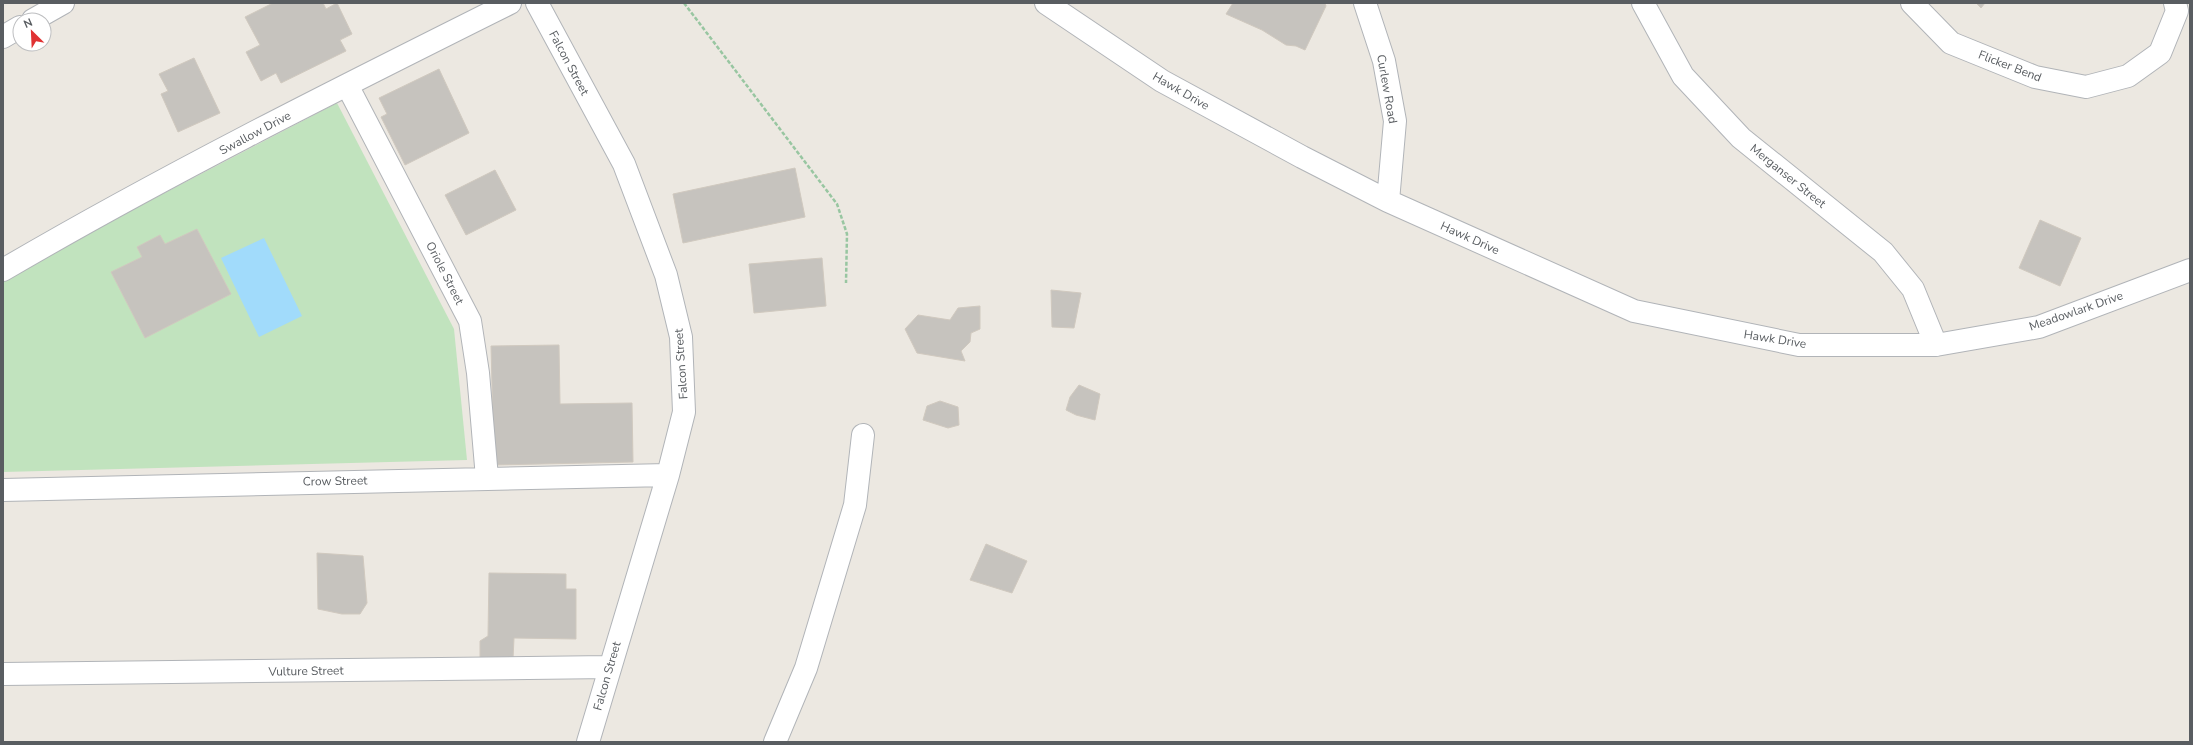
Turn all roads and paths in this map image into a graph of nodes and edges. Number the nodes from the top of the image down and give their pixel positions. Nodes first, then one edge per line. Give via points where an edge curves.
1 (63, 3) edge
2 (510, 3) edge
3 (537, 3) edge
4 (684, 3) edge
5 (1046, 3) edge
6 (1365, 3) edge
7 (1642, 3) edge
8 (1912, 3) edge
9 (2175, 3) edge
10 (47, 12) edge
11 (12, 32) edge
12 (3, 37) edge
13 (346, 85) junction
14 (1388, 201) junction
15 (3, 270) edge
16 (2190, 270) edge
17 (846, 283) dead end
18 (1936, 345) junction
19 (863, 435) dead end
20 (668, 474) junction
21 (487, 478) junction
22 (3, 490) edge
23 (609, 667) junction
24 (3, 674) edge
25 (588, 742) edge
26 (775, 742) edge

1 - 10 street
2 - 13 street, Swallow Drive
3 - 20 street, Falcon Street via 624,164 666,275 681,337 684,412
4 - 17 path via 837,204 847,234
5 - 14 street, Hawk Drive via 1162,81
6 - 14 street, Curlew Road via 1384,61 1395,121
7 - 18 street, Merganser Street via 1683,76 1741,138 1883,252 1913,289
8 - 9 street, Flicker Bend via 1951,43 2035,77 2086,87 2128,76 2160,53 2177,11
11 - 12 street
13 - 15 street, Swallow Drive via 58,237
13 - 21 street, Oriole Street via 470,321 478,373
14 - 18 street, Hawk Drive via 1634,311 1799,345
16 - 18 street, Meadowlark Drive via 2039,327
19 - 26 street via 855,505 806,668
20 - 21 street, Crow Street
20 - 23 street, Falcon Street
21 - 22 street, Crow Street
23 - 24 street, Vulture Street
23 - 25 street, Falcon Street

